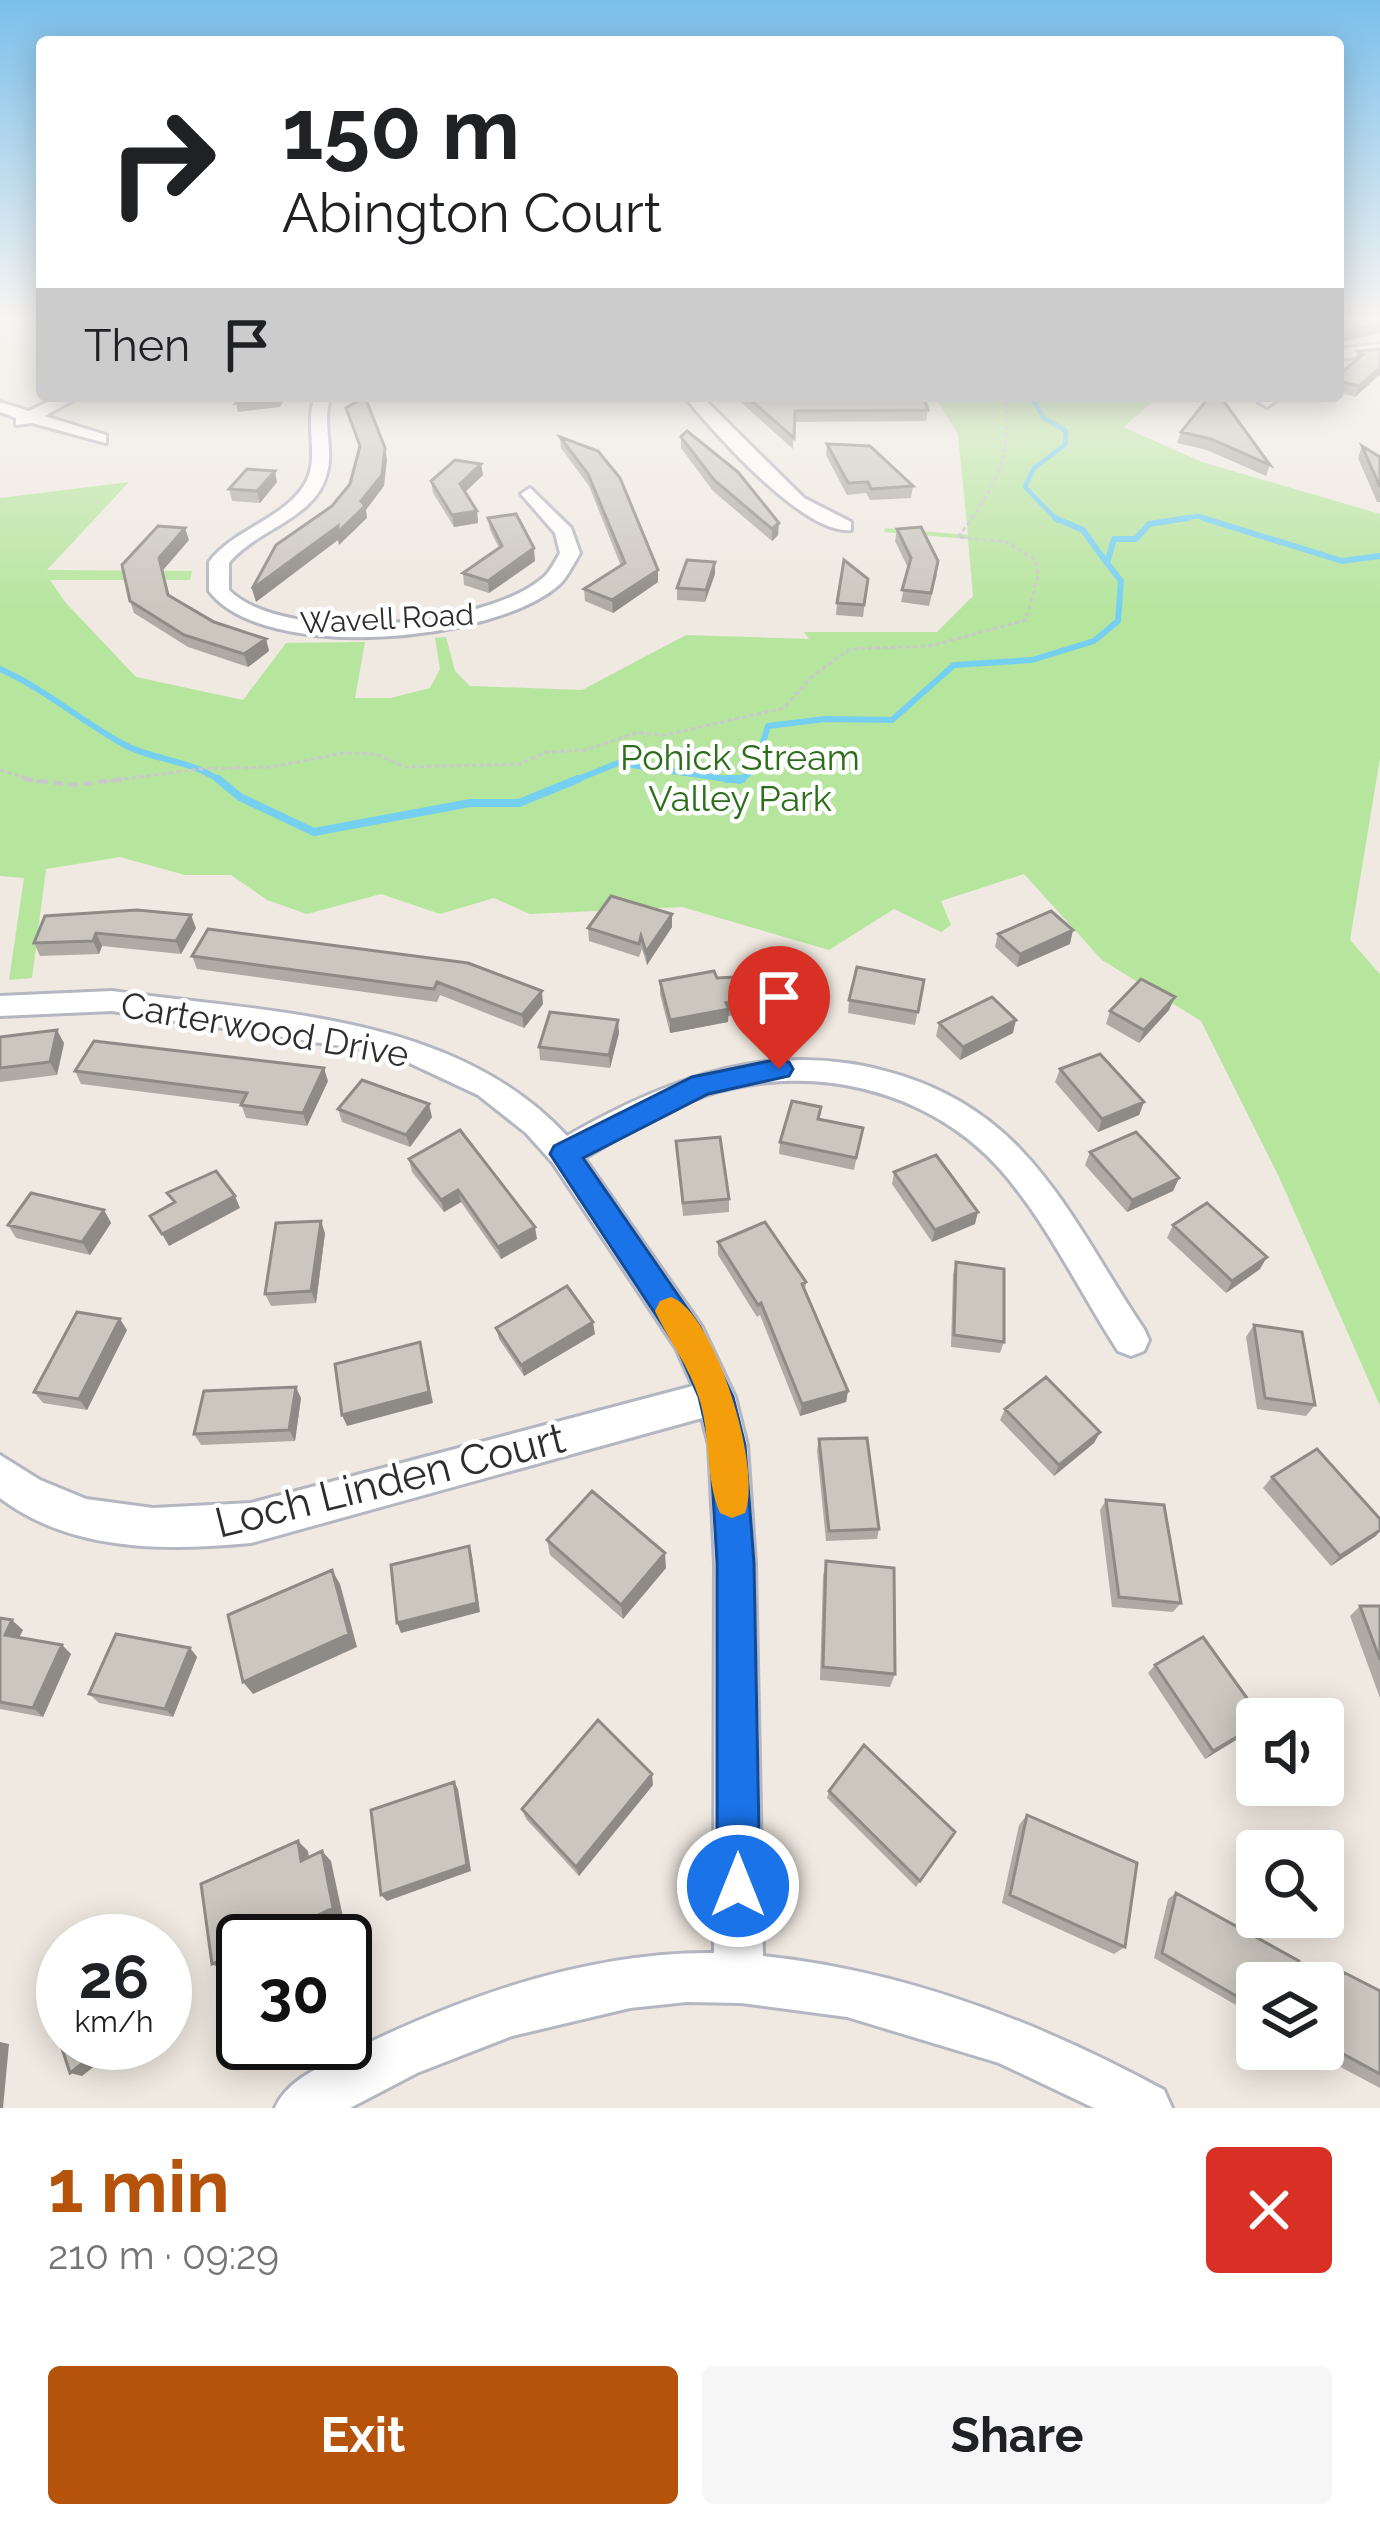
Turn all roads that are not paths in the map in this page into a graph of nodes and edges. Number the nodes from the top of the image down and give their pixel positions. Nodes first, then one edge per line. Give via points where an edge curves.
1 (23, 414) edge
2 (36, 414) edge
3 (315, 414) edge
4 (710, 414) edge
5 (31, 417) junction
6 (2, 429) edge
7 (100, 439) dead end
8 (530, 494) dead end
9 (844, 526) dead end
10 (0, 1006) edge
11 (564, 1154) junction
12 (1131, 1340) dead end
13 (716, 1397) junction
14 (0, 1474) edge
15 (739, 1978) junction
16 (301, 2108) edge
17 (1146, 2108) edge

1 - 5 street
2 - 5 street
3 - 8 street, Wavell Road via 321,464 315,483 219,562 219,591 241,611 315,628 447,621 516,604 556,580 570,553 564,532
4 - 9 street via 797,502
5 - 6 street
5 - 7 street
10 - 11 street, Carterwood Drive via 112,1001 409,1050 489,1087
11 - 12 street via 672,1097 737,1075 824,1070 873,1078 939,1104 1008,1157
11 - 13 street, Carterwood Drive via 689,1338
13 - 14 street, Loch Linden Court via 207,1528 91,1519 45,1503
13 - 15 street, Carterwood Drive via 731,1469 735,1563
15 - 16 street via 661,1981 510,2013 412,2049
15 - 17 street via 919,2010 1033,2050

